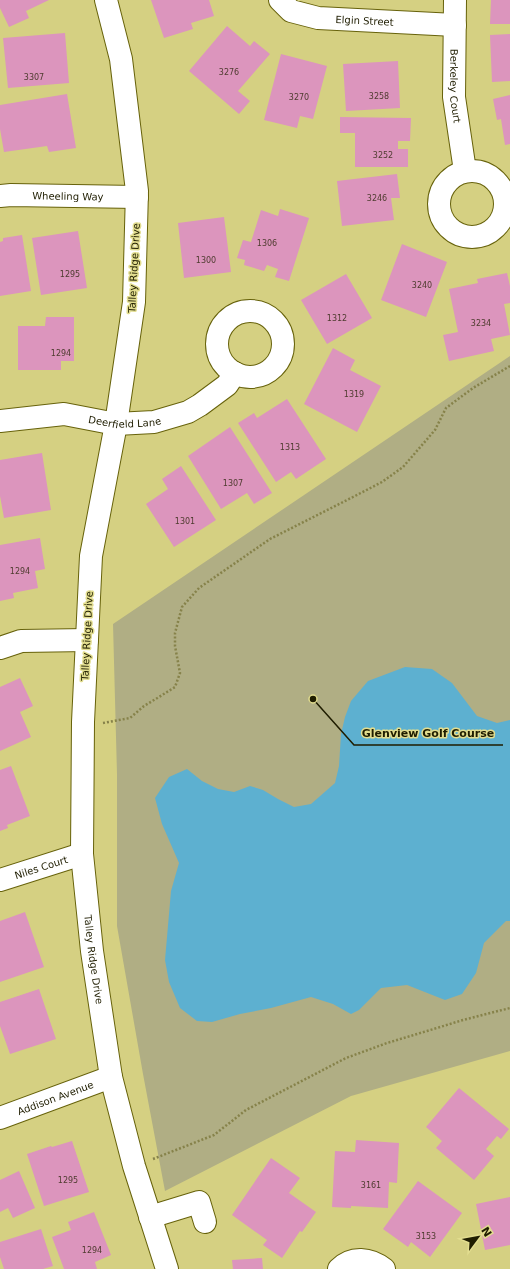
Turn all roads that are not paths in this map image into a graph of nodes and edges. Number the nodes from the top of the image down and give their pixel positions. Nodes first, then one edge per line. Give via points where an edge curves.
1 (106, 0) edge
2 (280, 0) edge
3 (455, 0) edge
4 (455, 25) junction
5 (465, 171) dead end
6 (0, 196) edge
7 (137, 197) junction
8 (235, 373) dead end
9 (0, 421) edge
10 (116, 424) junction
11 (87, 640) junction
12 (0, 648) edge
13 (82, 854) junction
14 (0, 880) edge
15 (111, 1077) junction
16 (0, 1118) edge
17 (150, 1217) junction
18 (205, 1222) dead end
19 (167, 1269) edge
20 (339, 1269) edge
21 (384, 1269) edge

1 - 7 street, Talley Ridge Drive via 121,59
2 - 4 street, Elgin Street via 291,11 318,18
3 - 4 street, Berkeley Court
4 - 5 street, Berkeley Court via 454,97
6 - 7 street, Wheeling Way
7 - 10 street, Talley Ridge Drive via 134,302
8 - 10 street, Deerfield Lane via 227,385 188,412 154,422
9 - 10 street, Deerfield Lane via 64,414
10 - 11 street, Talley Ridge Drive via 91,556
11 - 12 street via 21,641
11 - 13 street, Talley Ridge Drive via 83,722
13 - 14 street, Niles Court
13 - 15 street, Talley Ridge Drive via 92,951
15 - 16 street, Addison Avenue
15 - 17 street, Talley Ridge Drive
17 - 18 street via 199,1202
17 - 19 street, Talley Ridge Drive
20 - 21 street via 352,1261 363,1260 374,1262

